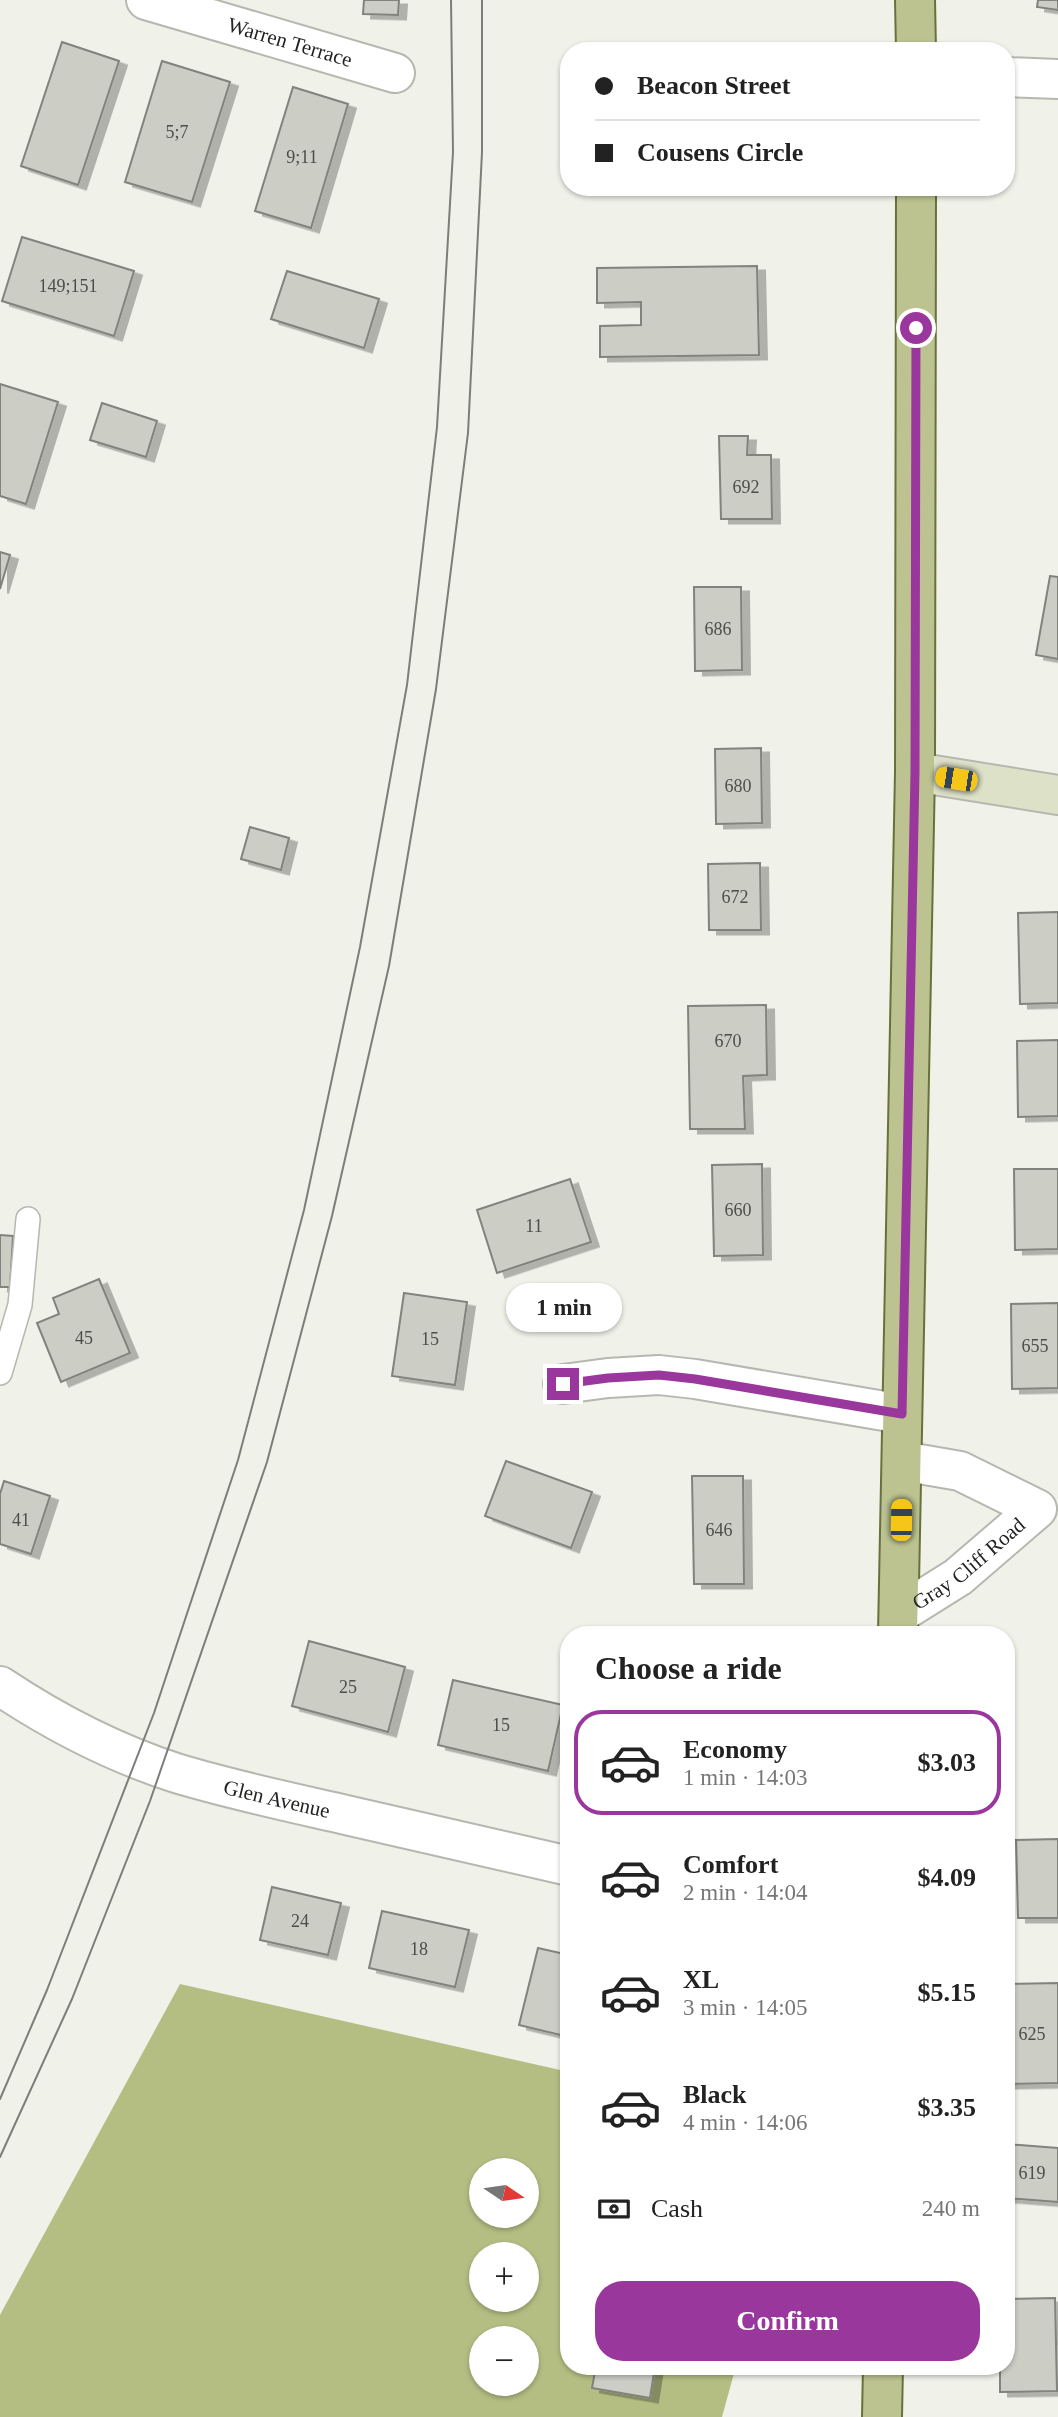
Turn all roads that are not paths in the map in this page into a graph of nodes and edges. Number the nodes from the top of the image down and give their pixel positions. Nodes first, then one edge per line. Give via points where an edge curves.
1 (146, 0) edge
2 (915, 0) edge
3 (916, 42) edge
4 (396, 73) dead end
5 (1015, 77) edge
6 (1058, 79) edge
7 (916, 196) edge
8 (915, 772) junction
9 (1058, 794) edge
10 (28, 1219) dead end
11 (0, 1373) edge
12 (563, 1384) dead end
13 (902, 1414) junction
14 (902, 1461) junction
15 (1047, 1507) edge
16 (898, 1624) edge
17 (0, 1686) edge
18 (560, 1864) edge
19 (883, 2375) edge
20 (882, 2417) edge

1 - 4 street, Warren Terrace
2 - 3 main road
5 - 6 street
7 - 8 main road
8 - 9 street
8 - 13 main road
10 - 11 lane via 20,1305
12 - 13 street via 659,1375
13 - 14 main road
14 - 15 street, Gray Cliff Road via 960,1471
14 - 16 main road
15 - 16 street, Gray Cliff Road
17 - 18 street, Glen Avenue via 88,1737 174,1772
19 - 20 main road

